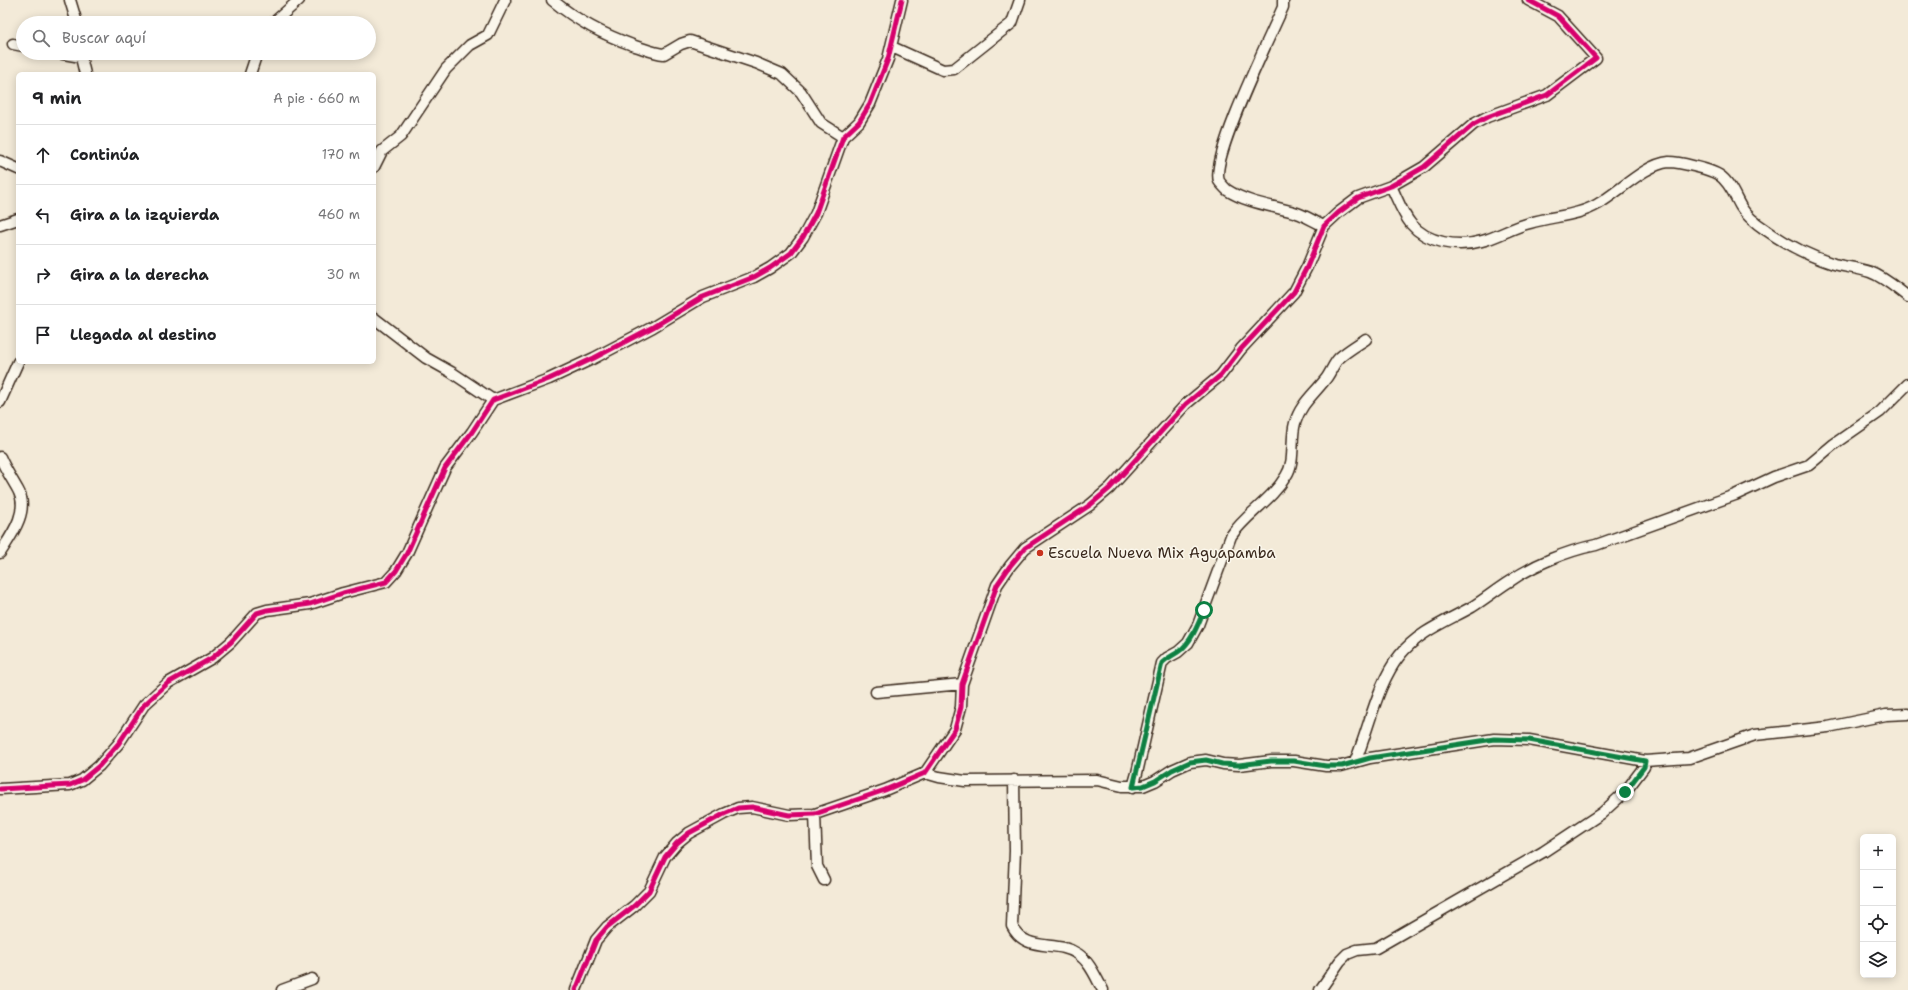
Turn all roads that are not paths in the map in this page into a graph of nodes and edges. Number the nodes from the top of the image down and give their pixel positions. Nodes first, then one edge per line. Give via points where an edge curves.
1 (70, 0) edge
2 (299, 0) edge
3 (505, 0) edge
4 (552, 0) edge
5 (902, 0) edge
6 (1020, 0) edge
7 (1283, 0) edge
8 (1528, 0) edge
9 (75, 16) edge
10 (281, 16) edge
11 (13, 44) dead end
12 (16, 45) edge
13 (892, 47) junction
14 (81, 60) edge
15 (255, 60) edge
16 (84, 72) edge
17 (251, 72) edge
18 (843, 137) junction
19 (0, 161) edge
20 (376, 163) edge
21 (16, 168) edge
22 (1391, 186) junction
23 (16, 220) edge
24 (0, 225) edge
25 (1324, 226) junction
26 (1908, 297) edge
27 (376, 320) edge
28 (1366, 339) dead end
29 (17, 364) edge
30 (1908, 384) edge
31 (493, 400) junction
32 (0, 402) edge
33 (0, 457) edge
34 (0, 553) edge
35 (962, 684) junction
36 (876, 692) dead end
37 (1908, 714) edge
38 (1645, 761) junction
39 (1355, 762) junction
40 (925, 773) junction
41 (1014, 780) junction
42 (1133, 787) junction
43 (0, 789) edge
44 (815, 814) junction
45 (824, 880) dead end
46 (312, 979) dead end
47 (579, 989) edge
48 (282, 990) edge
49 (1103, 990) edge
50 (1320, 990) edge

1 - 9 street
2 - 10 street
3 - 20 street via 488,35 470,44 446,69 401,136 382,151
4 - 18 street via 592,29 659,54 690,41 782,74 801,92 821,123
5 - 13 street
6 - 13 street via 1012,23 954,68 943,70
7 - 25 street via 1283,7 1242,98 1225,143 1219,163 1219,180 1226,189 1243,198 1298,214
8 - 22 street via 1558,16 1596,58 1547,95 1474,124 1424,167
11 - 12 street
13 - 18 street via 870,104 859,122
14 - 16 street
15 - 17 street
18 - 31 street via 816,213 791,253 754,277 703,297 594,358 549,379
19 - 21 street
22 - 25 street via 1358,198
22 - 26 street via 1411,223 1420,232 1432,239 1467,245 1531,222 1583,211 1658,165 1668,162 1684,164 1720,175 1752,220 1801,252 1871,272
23 - 24 street
25 - 35 street via 1294,292 1240,349 1221,375 1186,404 1110,488 1090,505 1025,548 1010,566 997,585
27 - 31 street via 426,358
28 - 42 street via 1338,359 1325,381 1300,408 1292,437 1291,463 1287,475 1277,489 1234,532 1198,625 1188,642 1162,663
29 - 32 street
30 - 39 street via 1880,412 1809,465 1774,477 1735,495 1610,540 1576,549 1511,580 1485,599 1411,642 1389,674
31 - 43 street via 445,468 407,553 386,582 310,604 257,613 231,642 212,658 168,683 154,696 137,715 119,743 99,766 82,780 70,785
33 - 34 street via 23,502 20,516
35 - 36 street
35 - 40 street via 961,707 954,729
37 - 38 street via 1886,715 1828,727 1755,735 1689,758
38 - 39 street via 1529,740 1494,739
38 - 50 street via 1644,767 1625,792 1602,813 1543,852 1376,948 1347,954
39 - 42 street via 1342,766 1294,761 1239,765 1206,760 1190,762 1155,781
40 - 41 street via 965,781
40 - 44 street
41 - 42 street via 1097,780
41 - 49 street via 1012,926 1022,940 1070,950 1080,955
44 - 45 street via 817,866
44 - 47 street via 789,815 752,807 738,808 690,833 665,857 649,891 607,927 596,940
46 - 48 street

